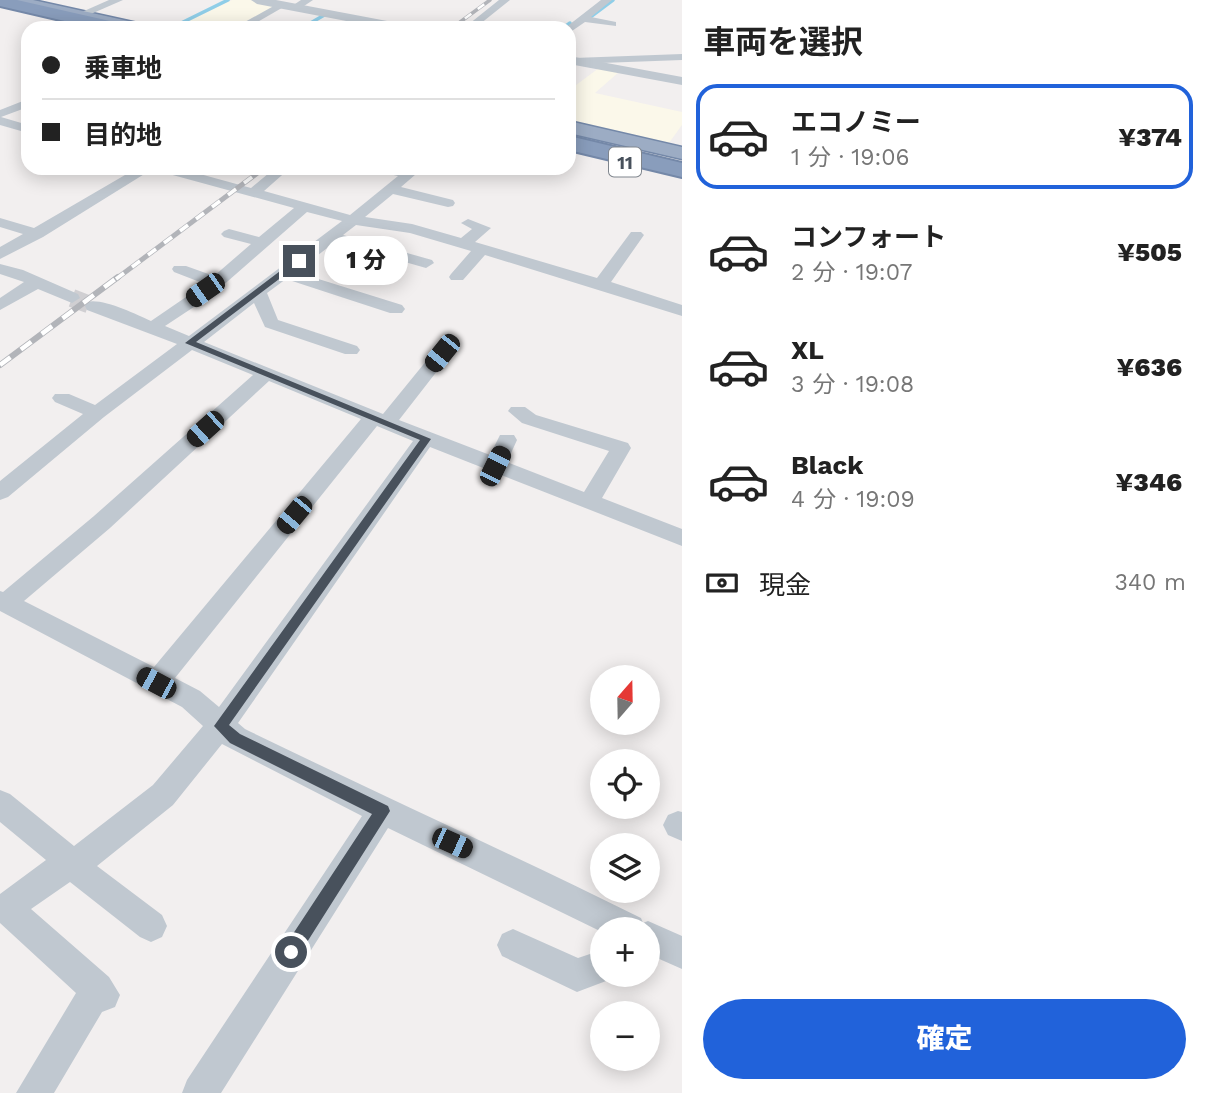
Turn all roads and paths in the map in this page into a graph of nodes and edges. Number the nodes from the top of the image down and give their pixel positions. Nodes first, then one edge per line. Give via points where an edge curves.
1 (13, 0) edge
2 (118, 0) edge
3 (257, 0) edge
4 (308, 0) edge
5 (505, 0) edge
6 (584, 0) edge
7 (0, 1) edge
8 (605, 2) edge
9 (288, 6) junction
10 (0, 8) edge
11 (0, 13) edge
12 (583, 19) junction
13 (33, 21) edge
14 (77, 21) edge
15 (80, 21) edge
16 (85, 21) edge
17 (87, 21) edge
18 (255, 21) edge
19 (366, 21) edge
20 (478, 21) edge
21 (576, 24) edge
22 (612, 24) dead end
23 (682, 57) edge
24 (576, 60) edge
25 (576, 61) edge
26 (682, 81) edge
27 (21, 106) edge
28 (0, 114) edge
29 (0, 121) edge
30 (21, 128) edge
31 (576, 129) edge
32 (576, 135) edge
33 (576, 145) edge
34 (576, 151) edge
35 (682, 153) edge
36 (682, 160) edge
37 (682, 170) edge
38 (135, 175) edge
39 (190, 175) edge
40 (275, 175) edge
41 (408, 175) edge
42 (682, 176) edge
43 (392, 189) junction
44 (254, 192) junction
45 (448, 203) dead end
46 (305, 206) junction
47 (353, 220) junction
48 (0, 222) edge
49 (468, 223) dead end
50 (37, 234) junction
51 (229, 234) dead end
52 (636, 235) dead end
53 (332, 237) junction
54 (263, 243) junction
55 (463, 244) junction
56 (482, 249) junction
57 (0, 254) edge
58 (415, 263) dead end
59 (0, 269) edge
60 (180, 269) dead end
61 (282, 273) junction
62 (457, 277) dead end
63 (216, 282) junction
64 (35, 283) junction
65 (601, 284) junction
66 (258, 291) junction
67 (72, 298) tunnel mouth
68 (0, 305) edge
69 (93, 306) tunnel mouth
70 (681, 308) edge
71 (396, 309) dead end
72 (153, 327) junction
73 (190, 343) junction
74 (351, 350) dead end
75 (442, 353) dead end
76 (267, 373) junction
77 (62, 398) dead end
78 (518, 411) dead end
79 (97, 414) junction
80 (380, 419) junction
81 (426, 439) junction
82 (507, 440) dead end
83 (495, 466) junction
84 (0, 492) edge
85 (589, 502) junction
86 (682, 538) edge
87 (3, 601) edge
88 (156, 683) junction
89 (220, 726) junction
90 (0, 804) edge
91 (382, 811) junction
92 (73, 866) junction
93 (601, 917) edge
94 (150, 926) dead end
95 (660, 943) edge
96 (513, 945) dead end
97 (682, 953) edge
98 (590, 970) edge
99 (34, 1093) edge
100 (200, 1093) edge

1 - 15 highway
2 - 16 street
3 - 9 street
4 - 9 street
5 - 20 street
6 - 8 street
7 - 17 highway
8 - 12 street
9 - 18 street
9 - 19 street
10 - 14 highway
11 - 13 highway
12 - 21 street
12 - 22 street
23 - 24 street
25 - 26 street
27 - 28 street
29 - 30 street
31 - 35 highway, 11
32 - 36 highway
33 - 37 highway
34 - 42 highway, 11
38 - 50 street
39 - 44 street
40 - 44 street
41 - 43 street
43 - 45 street
43 - 47 street
44 - 46 street
46 - 47 street
46 - 54 street
47 - 53 street
47 - 55 street via 382,222
48 - 50 street
49 - 55 street via 483,228
50 - 57 street
51 - 54 street
52 - 65 street
53 - 58 street
53 - 61 street
54 - 63 street
55 - 56 street
56 - 62 street
56 - 65 street
59 - 64 street
60 - 63 street
61 - 66 street
61 - 71 street
63 - 72 street
64 - 67 street
64 - 68 street
65 - 70 street
66 - 73 street
66 - 74 street via 271,323
69 - 72 street
72 - 73 street
73 - 76 street
73 - 79 street
75 - 80 street
76 - 80 street
76 - 87 street via 102,522
77 - 79 street
78 - 85 street via 529,419 621,448
79 - 84 street
80 - 81 street
80 - 88 street
81 - 83 street
81 - 89 street
82 - 83 street
83 - 85 street
85 - 86 street
87 - 88 street
88 - 89 street via 191,699
89 - 91 street via 235,738
89 - 92 street via 163,795
90 - 92 street
91 - 93 street
91 - 100 street
92 - 94 street
92 - 99 street via 53,873 8,908 100,992
95 - 97 street
96 - 98 street via 577,975

